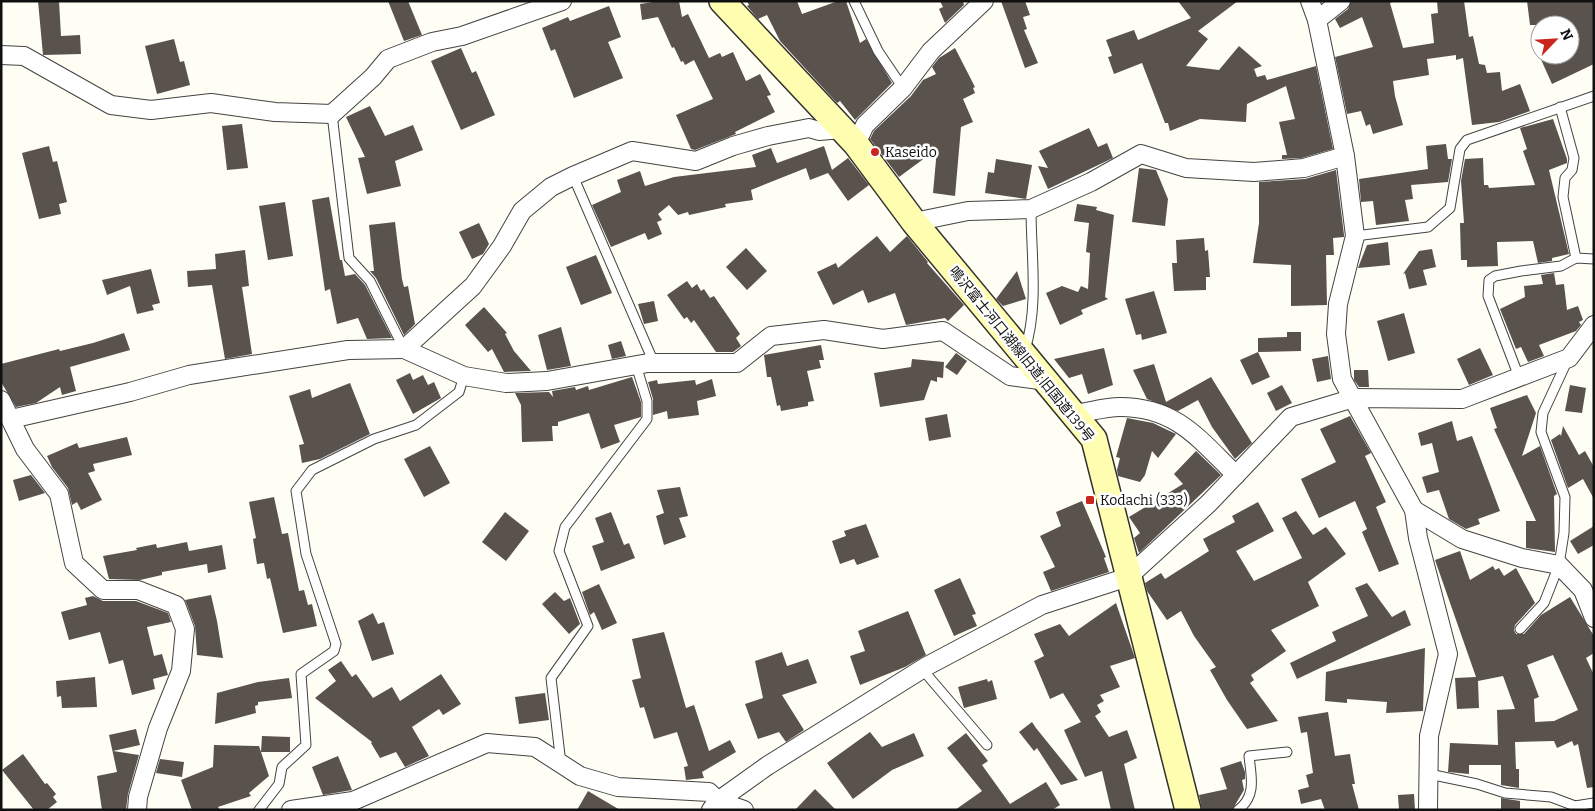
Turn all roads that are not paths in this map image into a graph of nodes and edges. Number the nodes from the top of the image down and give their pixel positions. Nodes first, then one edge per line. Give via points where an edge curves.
1 (562, 1) edge
2 (722, 1) edge
3 (854, 1) edge
4 (984, 1) edge
5 (1310, 1) edge
6 (1341, 1) edge
7 (1317, 20) junction
8 (1, 55) edge
9 (903, 88) junction
10 (1594, 96) edge
11 (1560, 108) junction
12 (332, 114) junction
13 (849, 136) junction
14 (1344, 156) junction
15 (572, 176) junction
16 (1031, 209) junction
17 (914, 222) junction
18 (1355, 236) junction
19 (1576, 258) junction
20 (1594, 259) edge
21 (1594, 325) edge
22 (404, 349) junction
23 (1024, 354) junction
24 (1568, 358) junction
25 (654, 363) junction
26 (636, 365) junction
27 (464, 376) junction
28 (1519, 377) junction
29 (1047, 381) junction
30 (1354, 398) junction
31 (5, 411) edge
32 (1074, 414) junction
33 (1236, 475) junction
34 (1414, 510) junction
35 (1558, 565) junction
36 (1128, 577) junction
37 (1594, 618) edge
38 (1520, 629) dead end
39 (922, 669) junction
40 (986, 745) dead end
41 (1287, 752) dead end
42 (561, 764) junction
43 (1429, 774) junction
44 (1594, 803) edge
45 (715, 805) edge
46 (137, 810) edge
47 (259, 810) edge
48 (292, 810) edge
49 (744, 810) edge
50 (1188, 810) edge
51 (1238, 810) edge
52 (1428, 810) edge

1 - 12 street via 388,59
2 - 13 street, 鳴沢富士河口湖線旧道;旧国道139号
3 - 9 lane via 878,51
4 - 9 street via 930,51
5 - 7 street
6 - 7 street
7 - 14 street
8 - 12 street via 24,56 111,105 151,110 211,103 275,112
9 - 13 street
10 - 11 lane
11 - 18 lane via 1467,140 1460,149 1450,208 1428,227
11 - 19 lane via 1574,158 1572,170 1564,178 1563,197
12 - 22 lane via 349,258 370,281
13 - 15 street via 809,128 733,146 696,161 632,151
13 - 17 street, 鳴沢富士河口湖線旧道;旧国道139号
14 - 16 street via 1304,168 1254,172 1186,168 1142,154
14 - 18 street
15 - 22 street via 551,187 522,211 473,286
15 - 25 lane
16 - 17 street via 968,211
16 - 23 lane via 1032,329
17 - 23 street, 鳴沢富士河口湖線旧道;旧国道139号
18 - 30 street via 1338,304 1336,334 1342,379
19 - 20 lane
19 - 28 lane via 1561,266 1520,271 1488,280 1488,296
21 - 24 street
22 - 27 street
22 - 31 street via 348,350 189,375 130,392
23 - 29 street, 鳴沢富士河口湖線旧道;旧国道139号
24 - 28 street
24 - 35 lane via 1543,414 1541,432 1565,496 1564,533
25 - 26 street
25 - 29 street via 737,363 771,336 824,330 883,339 943,331 1010,376
26 - 27 street via 547,381 506,383
26 - 42 lane via 647,401 647,419 565,527 560,540 559,551 588,626 551,678
27 - 47 lane via 459,392 416,425 374,439 312,470 296,491 306,554 336,644 334,651 301,674 306,745 282,767 279,784
28 - 30 street via 1462,399
29 - 32 street, 鳴沢富士河口湖線旧道;旧国道139号
30 - 33 street via 1291,417
30 - 34 street
31 - 46 street via 24,448 59,494 74,563 103,590 138,590 176,605 185,629 180,671 158,728
32 - 33 street via 1120,407 1171,416
32 - 36 street, 鳴沢富士河口湖線旧道;旧国道139号 via 1094,439
33 - 36 street
34 - 35 street via 1462,538 1522,558
34 - 43 street via 1418,538 1448,654 1429,736
35 - 37 street via 1582,590
35 - 38 lane via 1544,603
36 - 39 street via 1042,605
36 - 50 street, 鳴沢富士河口湖線旧道;旧国道139号
39 - 40 lane
39 - 45 street via 767,766
41 - 51 lane via 1249,756 1252,791
42 - 45 street via 580,776 618,787 709,792
42 - 48 street via 535,747 487,742 353,801
43 - 44 lane via 1505,793 1552,797 1575,806
43 - 52 street
45 - 49 street

